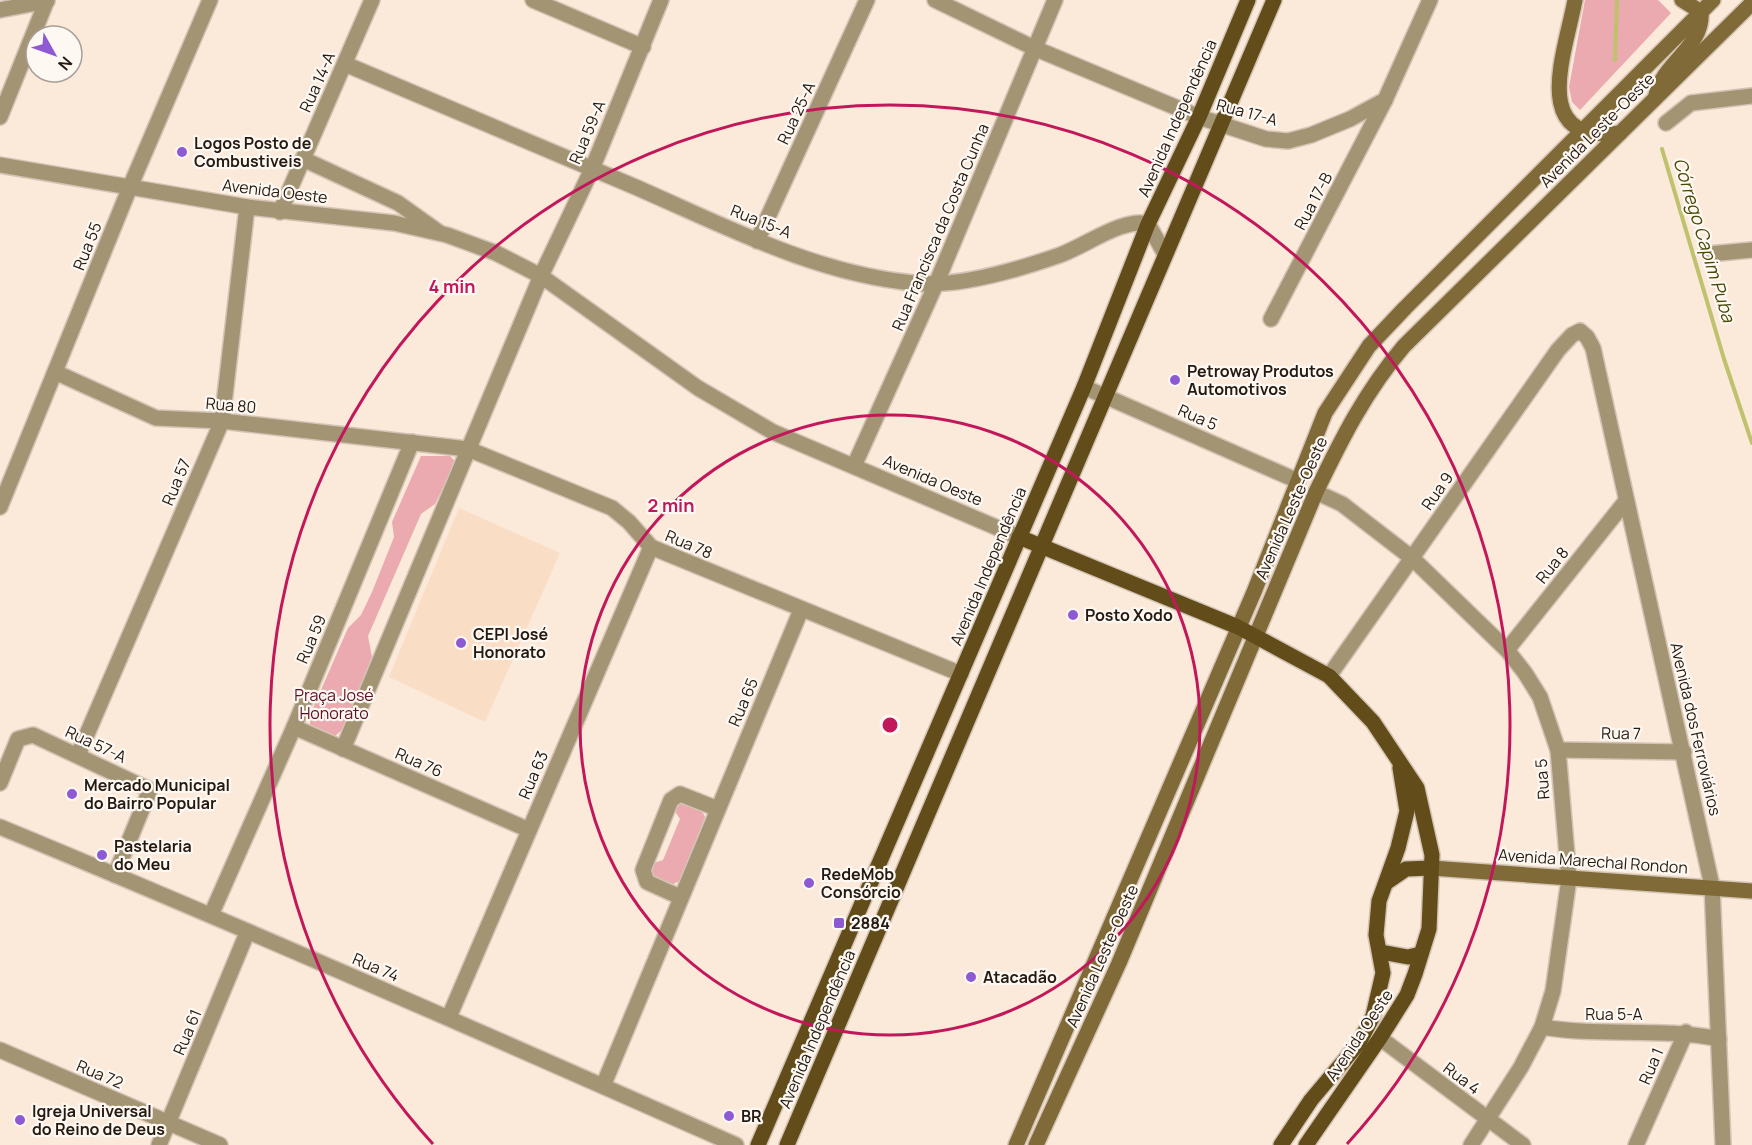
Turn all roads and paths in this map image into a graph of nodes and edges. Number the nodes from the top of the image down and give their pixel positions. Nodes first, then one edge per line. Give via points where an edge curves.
1 (47, 0) edge
2 (210, 0) edge
3 (372, 0) edge
4 (533, 0) edge
5 (661, 0) edge
6 (867, 0) edge
7 (935, 0) edge
8 (1055, 0) edge
9 (1248, 0) edge
10 (1274, 0) edge
11 (1430, 0) edge
12 (1575, 0) edge
13 (1682, 0) edge
14 (1713, 0) edge
15 (1752, 3) edge
16 (0, 10) edge
17 (1701, 12) junction
18 (642, 47) junction
19 (1034, 48) junction
20 (345, 64) junction
21 (1752, 96) edge
22 (1655, 98) junction
23 (1385, 100) junction
24 (0, 117) edge
25 (1199, 117) junction
26 (1666, 123) dead end
27 (1221, 125) junction
28 (1581, 132) junction
29 (1620, 133) junction
30 (303, 159) junction
31 (0, 165) edge
32 (592, 169) junction
33 (130, 187) junction
34 (247, 207) junction
35 (280, 212) junction
36 (1148, 224) junction
37 (440, 233) junction
38 (758, 241) junction
39 (1752, 250) edge
40 (1165, 254) junction
41 (1709, 254) dead end
42 (542, 276) junction
43 (936, 284) junction
44 (1271, 319) dead end
45 (1580, 331) joint
46 (56, 372) junction
47 (1084, 387) junction
48 (1104, 395) junction
49 (222, 422) junction
50 (412, 442) junction
51 (468, 449) junction
52 (854, 466) junction
53 (1298, 481) junction
54 (1316, 492) junction
55 (1625, 502) junction
56 (0, 507) edge
57 (1019, 537) junction
58 (651, 547) junction
59 (1040, 547) junction
60 (1412, 558) junction
61 (801, 610) junction
62 (1238, 627) junction
63 (1257, 636) junction
64 (1507, 650) junction
65 (961, 674) junction
66 (1329, 676) junction
67 (294, 727) junction
68 (343, 749) junction
69 (1558, 750) junction
70 (1684, 752) junction
71 (78, 755) junction
72 (1400, 765) junction
73 (0, 783) edge
74 (718, 809) junction
75 (0, 827) edge
76 (529, 830) junction
77 (1431, 868) junction
78 (115, 875) junction
79 (1569, 879) junction
80 (1387, 882) junction
81 (1712, 886) junction
82 (1752, 891) edge
83 (680, 897) junction
84 (211, 915) junction
85 (247, 933) junction
86 (1381, 952) junction
87 (1421, 954) junction
88 (448, 1017) junction
89 (1542, 1027) junction
90 (1686, 1032) junction
91 (1380, 1038) junction
92 (1719, 1039) junction
93 (0, 1050) edge
94 (603, 1086) junction
95 (1488, 1121) junction
96 (168, 1123) junction
97 (159, 1145) edge
98 (220, 1145) edge
99 (736, 1145) edge
100 (758, 1145) edge
101 (787, 1145) edge
102 (1016, 1145) edge
103 (1036, 1145) edge
104 (1281, 1145) edge
105 (1306, 1145) edge
106 (1471, 1145) edge
107 (1523, 1145) edge
108 (1636, 1145) edge
109 (1723, 1145) edge

1 - 16 street
1 - 24 street
2 - 33 street, Rua 55
3 - 20 street, Rua 14-A
4 - 18 street
5 - 18 street, Rua 59-A
6 - 38 street, Rua 25-A
7 - 19 street, Rua 17-A
8 - 19 street, Rua Francisca da Costa Cunha
9 - 25 main road, Avenida Independência
10 - 27 main road, Avenida Independência
11 - 23 street
12 - 28 main road via 1559,104 1564,116
13 - 17 main road
14 - 17 main road, Avenida Leste-Oeste
15 - 22 main road, Avenida Leste-Oeste
17 - 22 main road via 1701,30 1661,77
17 - 28 main road, Avenida Leste-Oeste
18 - 32 street, Rua 59-A
19 - 25 street, Rua 17-A
19 - 43 street, Rua Francisca da Costa Cunha
20 - 30 street, Rua 14-A
20 - 32 street, Rua 15-A
21 - 26 street via 1690,103
22 - 29 main road, Avenida Leste-Oeste
23 - 27 street, Rua 17-A via 1340,123 1288,141 1266,139
23 - 44 street, Rua 17-B
25 - 27 street, Rua 17-A
25 - 36 main road, Avenida Independência
27 - 40 main road, Avenida Independência
28 - 29 main road
28 - 53 main road, Avenida Leste-Oeste via 1369,346 1325,413
29 - 54 main road, Avenida Leste-Oeste via 1404,346 1357,409
30 - 35 street, Rua 14-A
30 - 37 street, Avenida Oeste via 398,203
31 - 33 street, Avenida Oeste
32 - 38 street, Rua 15-A
32 - 42 street, Rua 59-A
33 - 34 street, Avenida Oeste
33 - 46 street, Rua 55
34 - 35 street, Avenida Oeste
34 - 49 street, Rua 57
35 - 37 street, Avenida Oeste via 394,223
36 - 40 street
36 - 43 street, Rua 15-A via 1116,227 1091,243 1059,255
36 - 47 main road, Avenida Independência
37 - 42 street, Avenida Oeste via 496,253
38 - 43 street, Rua 15-A via 844,271
39 - 41 street
40 - 48 main road, Avenida Independência
42 - 51 street
42 - 52 street, Avenida Oeste via 698,388 773,432
43 - 52 street, Rua Francisca da Costa Cunha
45 - 55 street, Avenida dos Ferroviários via 1593,348
45 - 60 street, Rua 9 via 1558,350
46 - 49 street, Rua 80 via 156,418
46 - 56 street, Rua 55
47 - 48 street, Rua 5
47 - 57 main road, Avenida Independência
48 - 53 street, Rua 5
48 - 59 main road, Avenida Independência
49 - 50 street, Rua 80
49 - 71 street, Rua 57
50 - 51 street, Rua 78
50 - 67 street, Rua 59
51 - 58 street, Rua 78 via 612,508
51 - 68 street
52 - 57 street, Avenida Oeste
53 - 62 main road, Avenida Leste-Oeste
54 - 60 street, Rua 5 via 1342,504
54 - 63 main road, Avenida Leste-Oeste
55 - 64 street, Rua 8
55 - 70 street, Avenida dos Ferroviários
57 - 59 main road, Avenida Oeste
57 - 65 main road, Avenida Independência
58 - 61 street, Rua 78
58 - 76 street, Rua 63
59 - 62 main road, Avenida Oeste
59 - 101 main road, Avenida Independência
60 - 64 street, Rua 5
60 - 66 street, Rua 9
61 - 65 street, Rua 78
61 - 74 street, Rua 65
62 - 63 main road, Avenida Oeste
62 - 102 main road, Avenida Leste-Oeste
63 - 66 main road, Avenida Oeste
63 - 103 main road, Avenida Leste-Oeste via 1119,963
64 - 69 street, Rua 5 via 1540,697
65 - 100 main road, Avenida Independência
66 - 72 main road, Avenida Oeste via 1373,722
67 - 68 street, Rua 76
67 - 84 street, Rua 59
68 - 76 street, Rua 76
69 - 70 street, Rua 7
69 - 79 street, Rua 5
70 - 81 street, Avenida dos Ferroviários
71 - 73 street, Rua 57-A via 33,735 18,739
71 - 78 street, Rua 57-A via 150,790
72 - 77 main road, Avenida Oeste via 1417,788 1432,855
72 - 80 main road, Avenida Oeste via 1407,811
74 - 83 street, Rua 65
74 - 83 street via 680,794 671,800 643,870 647,882
75 - 78 street, Rua 74
76 - 88 street, Rua 63
77 - 79 main road, Avenida Marechal Rondon
77 - 80 main road via 1406,869
77 - 87 main road, Avenida Oeste via 1429,929
78 - 84 street, Rua 74
79 - 81 main road, Avenida Marechal Rondon
79 - 89 street, Rua 5 via 1553,991
80 - 86 main road, Avenida Oeste via 1379,901 1376,935
81 - 82 main road, Avenida Marechal Rondon
81 - 92 street, Avenida dos Ferroviários
83 - 94 street, Rua 65
84 - 85 street, Rua 74
85 - 88 street, Rua 74
85 - 96 street, Rua 61
86 - 87 main road via 1408,957
86 - 104 main road, Avenida Oeste via 1383,974 1373,1016 1359,1043 1311,1100
87 - 91 main road, Avenida Oeste via 1407,994
88 - 94 street, Rua 74
89 - 90 street, Rua 5-A via 1571,1032
89 - 95 street, Rua 5
90 - 92 street
90 - 108 street, Rua 1
91 - 95 street, Rua 4
91 - 105 main road, Avenida Oeste
92 - 109 street, Avenida dos Ferroviários
93 - 96 street, Rua 72
94 - 99 street, Rua 74
95 - 106 street, Rua 5
95 - 107 street, Rua 4
96 - 97 street, Rua 61
96 - 98 street, Rua 72

